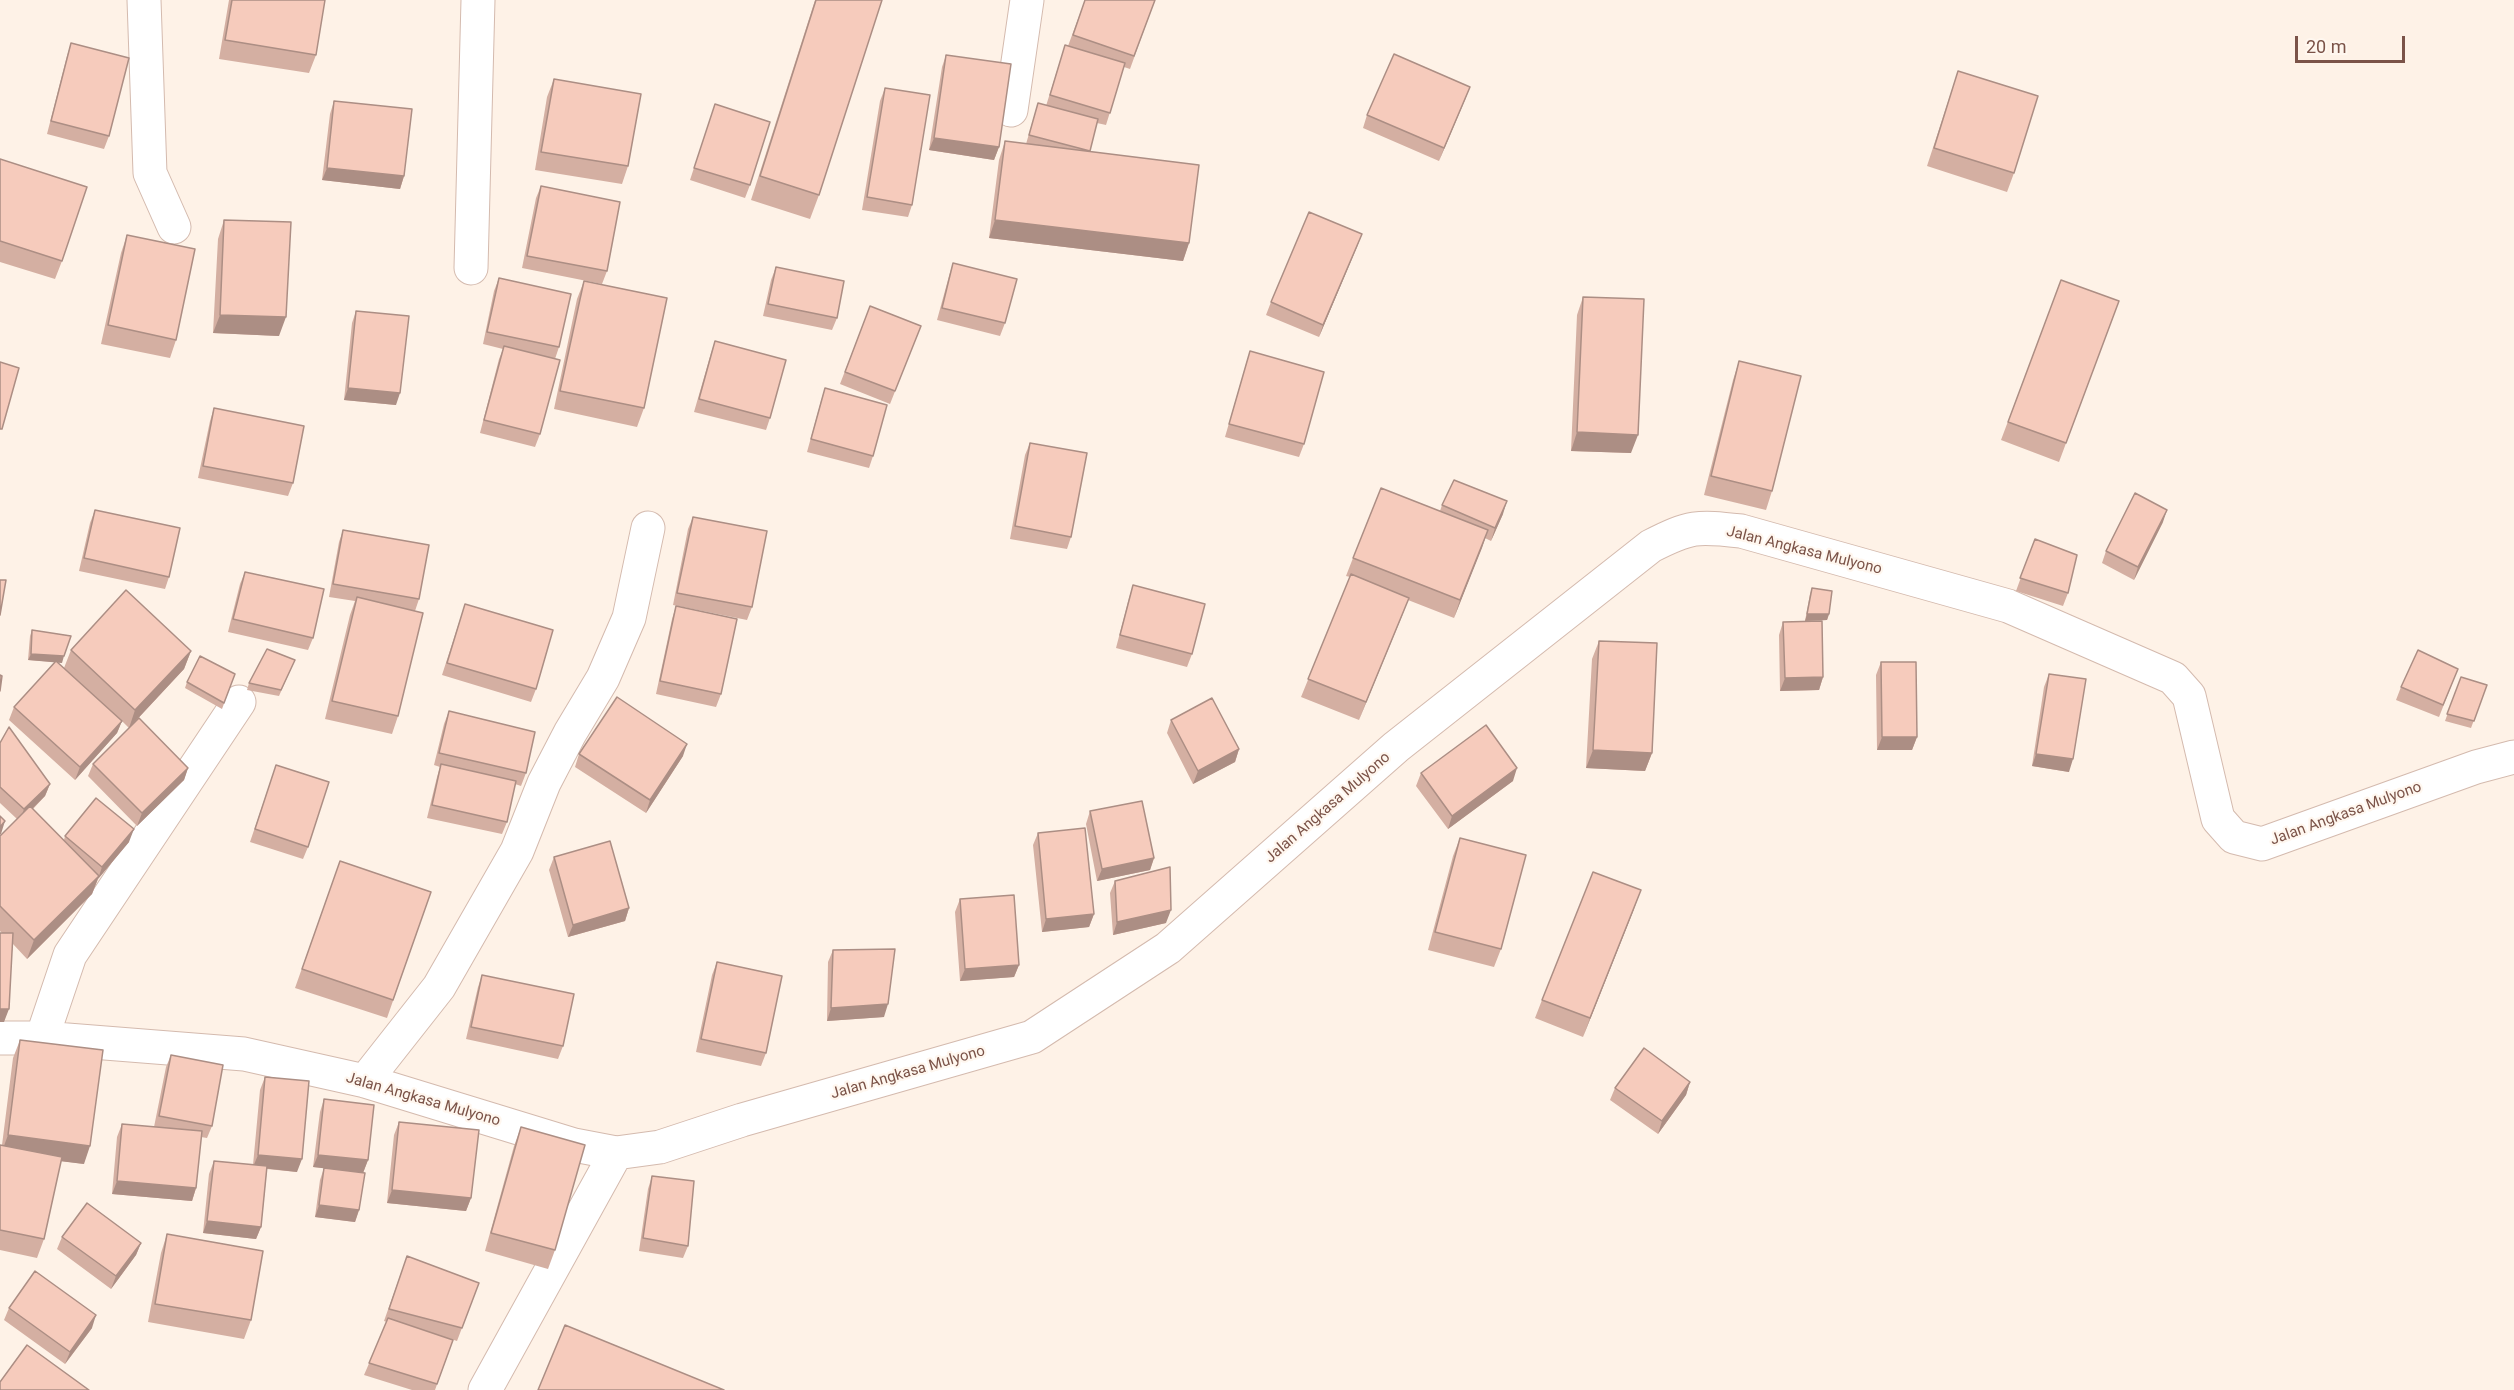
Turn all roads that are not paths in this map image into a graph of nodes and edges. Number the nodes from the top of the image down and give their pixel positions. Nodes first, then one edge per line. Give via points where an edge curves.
1 (144, 0) edge
2 (478, 0) edge
3 (1027, 0) edge
4 (1011, 110) dead end
5 (174, 227) dead end
6 (471, 267) dead end
7 (648, 528) dead end
8 (239, 702) dead end
9 (2514, 756) edge
10 (0, 1038) edge
11 (42, 1038) junction
12 (365, 1081) junction
13 (616, 1153) junction
14 (485, 1390) edge

1 - 5 street via 150,173
2 - 6 street
3 - 4 street
7 - 12 street via 629,618 603,678 544,783 517,851 438,987
8 - 11 street via 70,955
9 - 13 street, Jalan Angkasa Mulyono via 2262,844 2247,842 2234,837 2218,819 2189,696 2173,678 2008,606 1741,531 1702,527 1679,532 1651,546 1396,747 1168,948 1032,1037 660,1147
10 - 11 street, Jalan Angkasa Mulyono
11 - 12 street, Jalan Angkasa Mulyono via 244,1054
12 - 13 street, Jalan Angkasa Mulyono via 574,1145
13 - 14 street

